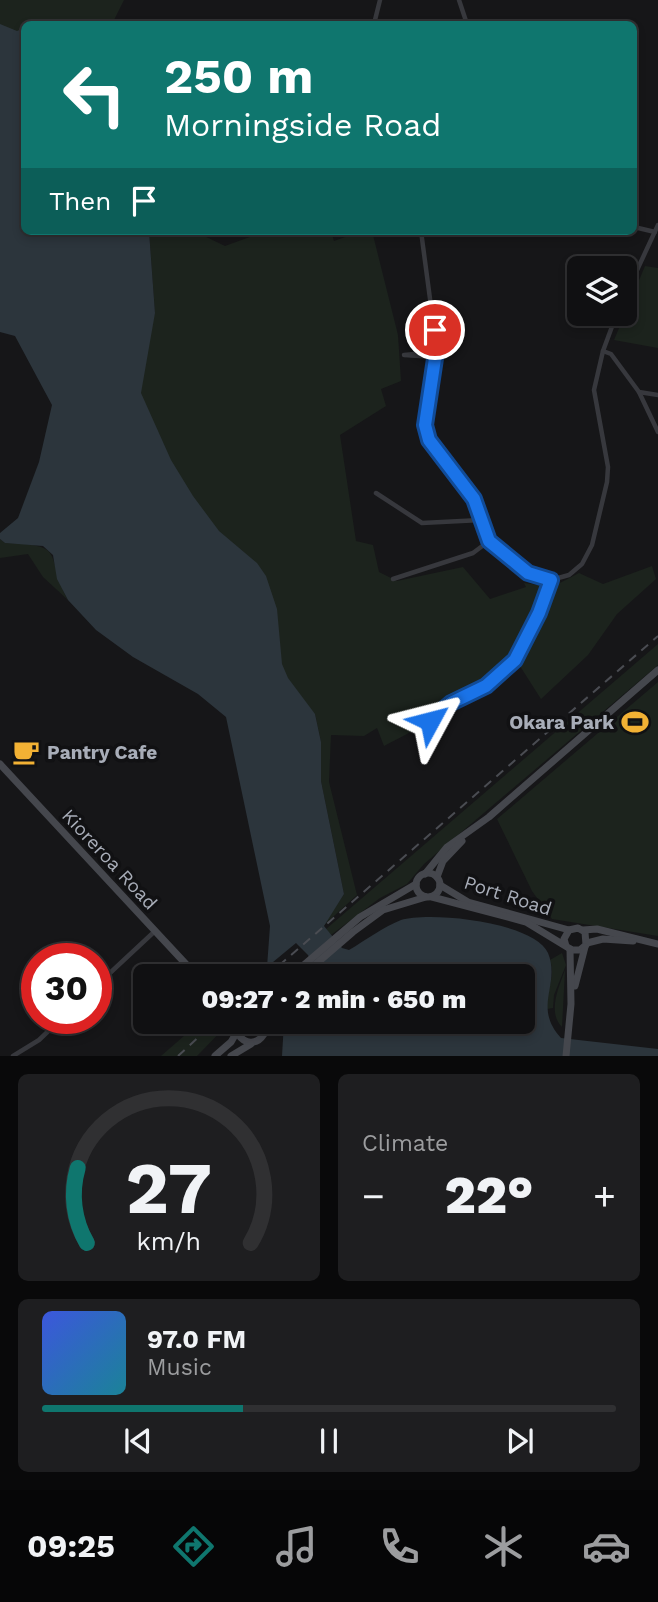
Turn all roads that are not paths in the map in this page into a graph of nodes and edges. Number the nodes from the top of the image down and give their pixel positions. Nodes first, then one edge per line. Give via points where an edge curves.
1 (380, 0) edge
2 (459, 0) edge
3 (375, 21) edge
4 (466, 21) edge
5 (658, 225) edge
6 (637, 228) edge
7 (655, 232) junction
8 (421, 235) edge
9 (637, 270) edge
10 (612, 326) edge
11 (603, 351) junction
12 (436, 354) junction
13 (639, 392) junction
14 (658, 395) edge
15 (658, 432) edge
16 (376, 493) dead end
17 (481, 520) junction
18 (489, 541) junction
19 (393, 579) dead end
20 (551, 580) junction
21 (658, 670) edge
22 (430, 721) dead end
23 (0, 764) edge
24 (464, 838) junction
25 (425, 874) junction
26 (438, 881) junction
27 (416, 884) junction
28 (429, 897) junction
29 (350, 929) junction
30 (569, 930) junction
31 (583, 930) junction
32 (155, 931) junction
33 (658, 944) edge
34 (586, 945) junction
35 (568, 947) junction
36 (186, 964) edge
37 (309, 964) edge
38 (112, 971) edge
39 (571, 1004) junction
40 (45, 1034) edge
41 (235, 1034) edge
42 (241, 1034) edge
43 (264, 1034) edge
44 (255, 1042) junction
45 (13, 1056) edge
46 (215, 1056) edge
47 (231, 1056) edge
48 (566, 1056) edge

1 - 3 street
2 - 4 street
5 - 7 street
6 - 7 street
7 - 9 street
8 - 12 street
10 - 11 street
11 - 13 street
11 - 20 street via 595,398 608,467 599,519 582,564 569,575
12 - 12 street via 404,355
12 - 17 street via 425,430 474,499
13 - 14 street
13 - 15 street
16 - 17 street via 422,523
17 - 18 street
18 - 19 street via 473,552
18 - 20 street via 528,573
20 - 22 street via 515,660 486,686 451,703
21 - 24 main road
23 - 32 main road, Kioreroa Road
24 - 25 main road via 437,857
24 - 26 main road via 443,861
25 - 26 main road, Port Road
25 - 27 main road
26 - 28 main road
26 - 30 main road, Port Road via 468,902
27 - 28 main road via 418,892
27 - 29 main road via 380,904
28 - 29 main road via 383,910
28 - 35 main road, Port Road via 526,922
29 - 37 main road
30 - 31 main road
30 - 35 main road
31 - 33 main road via 597,929
31 - 34 main road
32 - 36 main road, Kioreroa Road
32 - 38 street
33 - 34 main road via 613,939
34 - 35 main road via 578,951
34 - 39 main road
35 - 39 main road
39 - 48 main road
40 - 45 street
41 - 46 main road
42 - 44 main road via 243,1040
43 - 44 main road
44 - 47 main road

